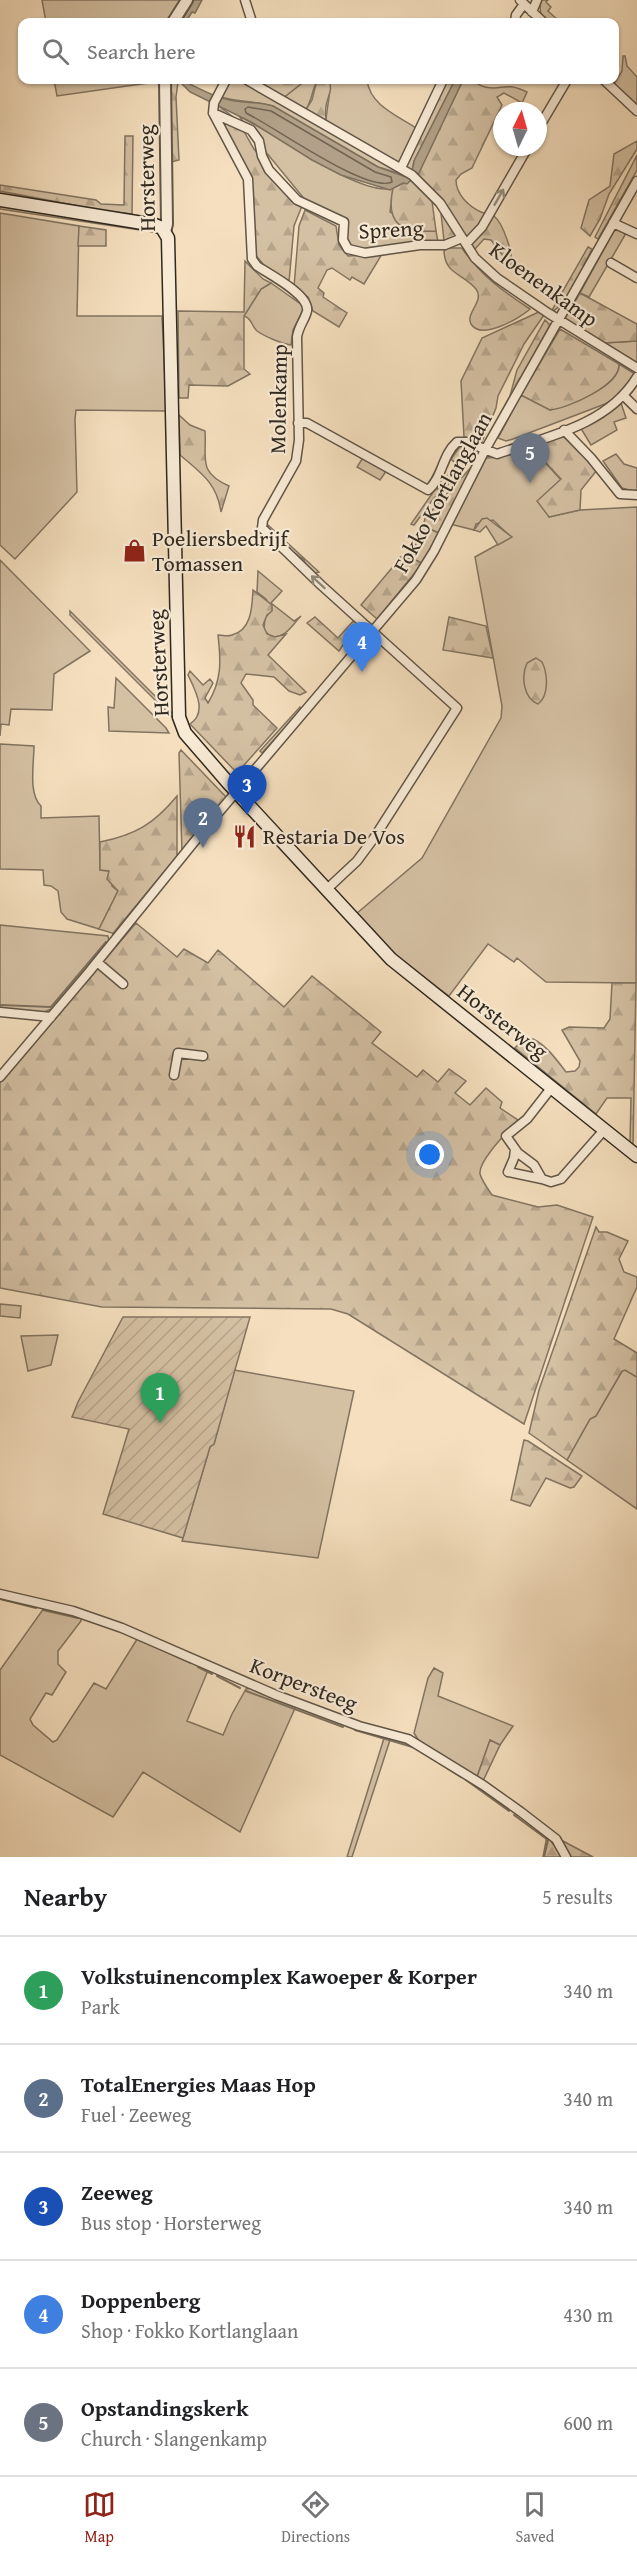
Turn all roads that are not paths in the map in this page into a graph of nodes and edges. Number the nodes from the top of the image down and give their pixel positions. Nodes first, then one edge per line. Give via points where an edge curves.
1 (187, 0) edge
2 (245, 0) edge
3 (537, 0) edge
4 (522, 2) edge
5 (532, 12) junction
6 (176, 18) edge
7 (251, 18) edge
8 (516, 18) edge
9 (539, 18) edge
10 (165, 84) edge
11 (224, 84) edge
12 (254, 84) edge
13 (441, 84) edge
14 (565, 84) edge
15 (608, 84) edge
16 (215, 104) junction
17 (637, 111) edge
18 (547, 114) edge
19 (523, 156) edge
20 (401, 168) junction
21 (637, 181) edge
22 (0, 200) edge
23 (613, 224) junction
24 (165, 232) junction
25 (637, 234) edge
26 (464, 241) junction
27 (611, 263) dead end
28 (637, 278) edge
29 (559, 320) junction
30 (637, 368) edge
31 (637, 377) edge
32 (624, 396) junction
33 (637, 409) edge
34 (298, 423) junction
35 (564, 430) junction
36 (485, 450) junction
37 (637, 495) edge
38 (374, 631) junction
39 (237, 793) junction
40 (326, 890) junction
41 (97, 962) junction
42 (123, 984) dead end
43 (0, 1012) edge
44 (51, 1017) junction
45 (203, 1056) dead end
46 (174, 1075) dead end
47 (0, 1077) edge
48 (552, 1087) junction
49 (605, 1129) junction
50 (515, 1149) junction
51 (636, 1152) edge
52 (542, 1179) junction
53 (0, 1594) edge
54 (566, 1857) edge

1 - 6 street
2 - 7 street
3 - 5 street
4 - 5 street
4 - 8 street
5 - 9 street
10 - 24 street, Horsterweg
11 - 16 street
12 - 20 street, Kloenenkamp
13 - 20 street
14 - 18 street
15 - 17 street
16 - 26 street, Spreng via 251,130 269,170 297,200 344,222 343,240 348,249 365,253
16 - 34 street, Molenkamp via 248,179 252,259 256,266 307,302 297,337
26 -> 19 street, Kloenenkamp via 482,227
20 - 26 street, Kloenenkamp via 440,203
21 - 23 street, Fokko Kortlanglaan
22 - 24 main road via 155,225
23 - 25 street
23 - 29 street, Fokko Kortlanglaan
24 - 39 main road, Horsterweg via 179,717 185,733
26 - 29 street, Kloenenkamp via 475,258 497,278
27 - 28 street
29 - 30 street, Kloenenkamp
29 - 36 street, Fokko Kortlanglaan
31 - 32 street
32 - 33 street
32 - 35 street via 611,407
34 - 36 street via 307,423 426,490 431,489 457,442
38 -> 34 street, Molenkamp via 262,528 296,461
35 - 36 street via 497,454
35 - 37 street via 620,494
36 - 38 street, Fokko Kortlanglaan via 434,551
38 - 39 street, Fokko Kortlanglaan
38 - 40 street, Molenkamp via 457,708 374,838 357,861
39 - 40 main road, Horsterweg
39 - 41 street, Fokko Kortlanglaan
40 - 48 main road, Horsterweg via 391,959
41 - 42 street
41 - 44 street, Fokko Kortlanglaan
43 - 44 street
44 - 47 street, Fokko Kortlanglaan
45 - 46 street via 178,1053
48 - 49 main road, Horsterweg
48 - 50 street via 527,1119 506,1136
49 - 51 main road, Horsterweg
49 - 52 street via 561,1179
50 - 52 street via 534,1165
50 - 52 street via 508,1172
53 - 54 street, Korpersteeg via 113,1624 276,1695 359,1726 408,1739 540,1826 556,1839

